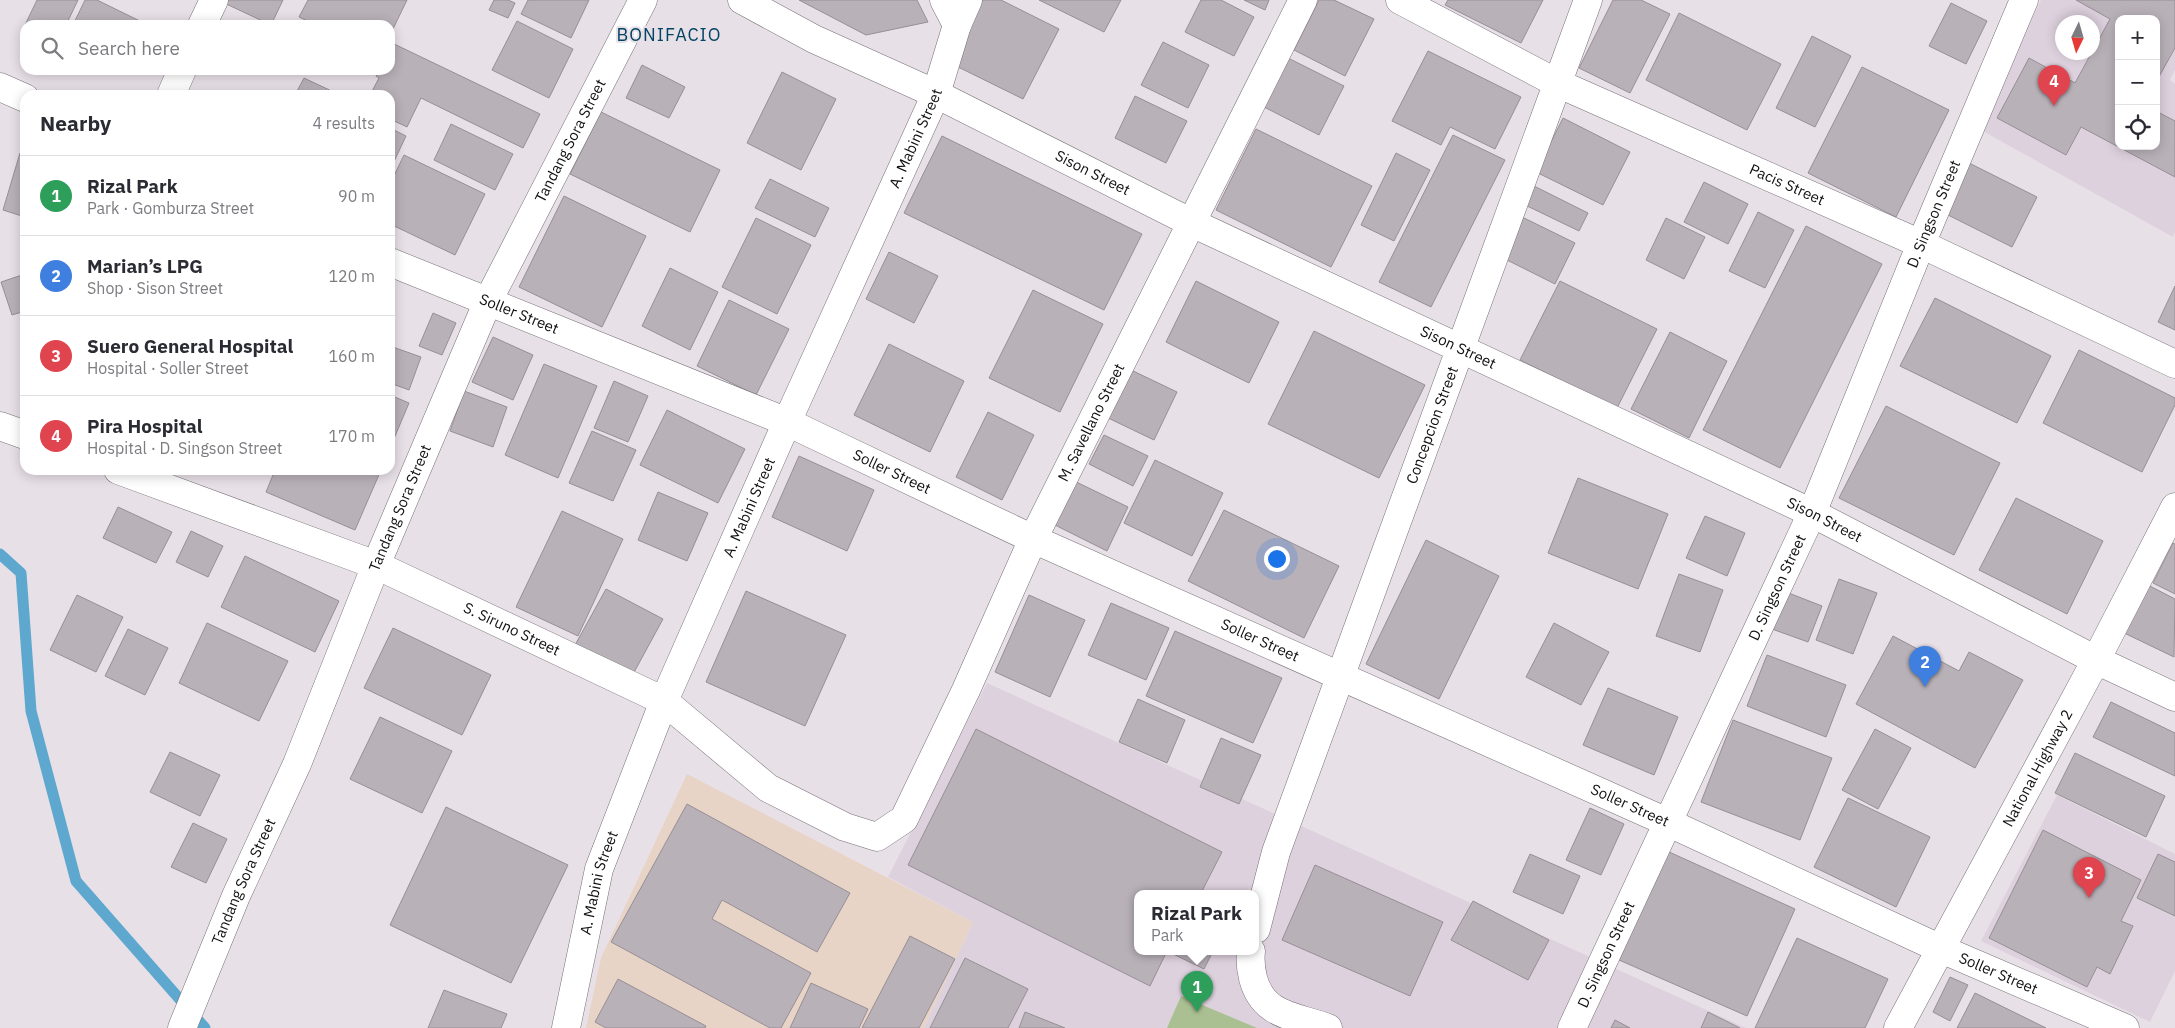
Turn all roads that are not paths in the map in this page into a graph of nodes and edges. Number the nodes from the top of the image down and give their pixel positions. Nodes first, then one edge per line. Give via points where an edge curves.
1 (214, 0) edge
2 (643, 0) edge
3 (742, 0) edge
4 (944, 0) edge
5 (968, 0) edge
6 (1303, 0) edge
7 (1400, 0) edge
8 (1588, 0) edge
9 (2024, 0) edge
10 (204, 20) edge
11 (957, 25) junction
12 (180, 75) edge
13 (1557, 83) junction
14 (0, 86) edge
15 (173, 90) edge
16 (936, 94) junction
17 (20, 96) edge
18 (1190, 222) junction
19 (1921, 244) junction
20 (395, 264) edge
21 (488, 301) junction
22 (1459, 349) junction
23 (2175, 364) edge
24 (787, 422) junction
25 (0, 426) edge
26 (20, 433) edge
27 (132, 475) edge
28 (2175, 507) edge
29 (1812, 513) junction
30 (1032, 539) junction
31 (376, 565) junction
32 (2096, 660) junction
33 (1342, 676) junction
34 (2175, 696) edge
35 (664, 701) junction
36 (1667, 822) junction
37 (877, 837) joint
38 (1259, 917) edge
39 (1941, 949) junction
40 (1251, 955) edge
41 (182, 1028) edge
42 (566, 1028) edge
43 (1325, 1028) edge
44 (1572, 1028) edge
45 (1898, 1028) edge
46 (2125, 1028) edge

1 - 10 main road
2 - 21 main road, Tandang Sora Street
3 - 16 main road, Sison Street via 814,39
4 - 11 main road
5 - 11 main road, A. Mabini Street
6 - 18 main road, M. Savellano Street
7 - 13 main road, Pacis Street
8 - 13 main road, Concepcion Street
9 - 19 main road, D. Singson Street
11 - 16 main road, A. Mabini Street
12 - 15 main road
13 - 19 main road, Pacis Street
13 - 22 main road, Concepcion Street
14 - 17 main road
16 - 18 main road, Sison Street
16 - 24 main road, A. Mabini Street
18 - 22 main road, Sison Street
18 - 30 main road, M. Savellano Street
19 - 23 main road, Pacis Street
19 - 29 main road, D. Singson Street
20 - 21 main road, Soller Street
21 - 24 main road, Soller Street
21 - 31 main road, Tandang Sora Street
22 - 29 main road, Sison Street
22 - 33 main road, Concepcion Street
24 - 30 main road, Soller Street
24 - 35 main road, A. Mabini Street
25 - 26 main road
27 - 31 main road, S. Siruno Street
28 - 32 main road, National Highway 2
29 - 32 main road, Sison Street
29 - 36 main road, D. Singson Street
30 - 33 main road, Soller Street
30 - 37 main road, M. Savellano Street via 966,690 904,819
31 - 35 main road, S. Siruno Street
31 - 41 main road, Tandang Sora Street via 296,764 236,896
32 - 34 main road, Sison Street
32 - 39 main road, National Highway 2
33 - 36 main road, Soller Street
33 - 38 main road, Concepcion Street via 1276,852
35 - 37 main road, S. Siruno Street via 768,788 845,827
35 - 42 main road, A. Mabini Street via 599,869
36 - 39 main road, Soller Street
36 - 44 main road, D. Singson Street
39 - 45 main road, National Highway 2
39 - 46 main road, Soller Street
40 - 43 main road via 1256,988 1263,1001 1278,1011

